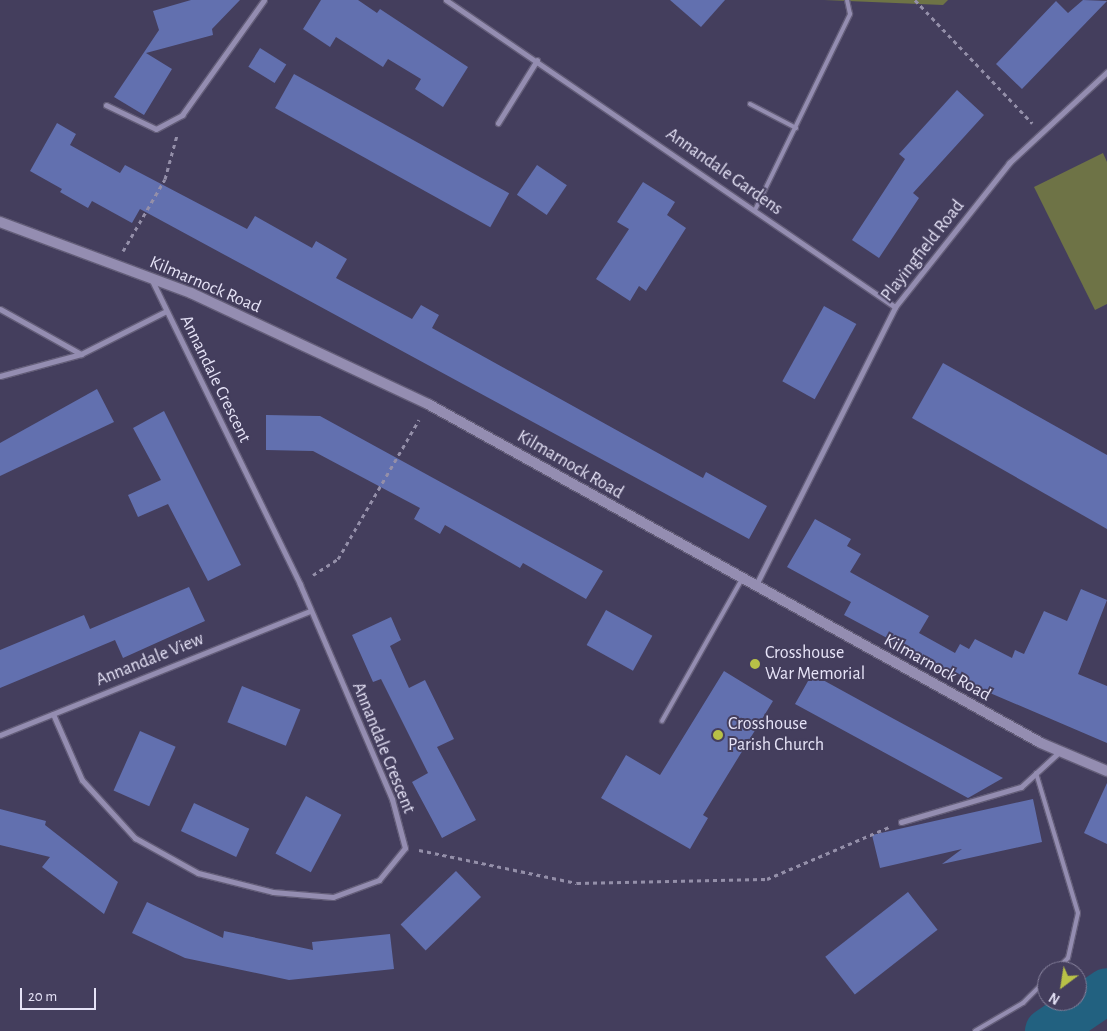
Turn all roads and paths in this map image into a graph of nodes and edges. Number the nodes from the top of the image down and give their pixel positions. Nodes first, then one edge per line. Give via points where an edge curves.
1 (264, 0) edge
2 (446, 0) edge
3 (846, 0) edge
4 (915, 0) edge
5 (537, 60) junction
6 (1107, 72) edge
7 (750, 104) dead end
8 (106, 105) dead end
9 (182, 115) junction
10 (498, 123) dead end
11 (796, 128) junction
12 (1041, 133) junction
13 (755, 210) junction
14 (0, 222) edge
15 (115, 265) junction
16 (152, 280) junction
17 (895, 307) junction
18 (0, 309) edge
19 (166, 310) junction
20 (81, 354) junction
21 (0, 376) edge
22 (428, 404) junction
23 (741, 581) junction
24 (300, 584) junction
25 (754, 588) junction
26 (310, 611) junction
27 (53, 714) junction
28 (662, 721) dead end
29 (0, 735) edge
30 (1059, 752) junction
31 (1107, 771) edge
32 (1036, 773) junction
33 (901, 822) joint
34 (405, 848) junction
35 (1065, 961) edge
36 (1037, 989) edge
37 (975, 1031) edge

1 - 9 street
2 - 5 street, Annandale Gardens
3 - 11 lane via 850,14
4 - 12 path
5 - 10 street
5 - 13 street, Annandale Gardens
6 - 12 street, Playingfield Road
7 - 11 lane
8 - 9 street via 156,129
9 - 15 path via 166,180
11 - 13 lane
12 - 17 street, Playingfield Road via 1009,163
13 - 17 street, Annandale Gardens
14 - 15 main road, Kilmarnock Road
15 - 16 main road, Kilmarnock Road
16 - 19 street, Annandale Crescent
16 - 22 main road, Kilmarnock Road via 190,293
17 - 25 street, Playingfield Road
18 - 20 street
19 - 20 street
19 - 24 street, Annandale Crescent
20 - 21 street
22 - 23 main road, Kilmarnock Road
22 - 24 path via 338,559
23 - 25 main road, Kilmarnock Road
23 - 28 lane
24 - 26 street, Annandale Crescent
25 - 30 main road, Kilmarnock Road
26 - 27 street, Annandale View
26 - 34 street, Annandale Crescent via 392,799
27 - 29 street, Annandale View
27 - 34 street via 82,780 128,831 198,873 274,892 333,897 379,880
30 - 31 main road, Kilmarnock Road
30 - 32 street
32 - 33 street via 1021,787
32 - 35 lane via 1078,914
33 - 34 path via 768,879 577,883
36 - 37 lane via 1023,1003

